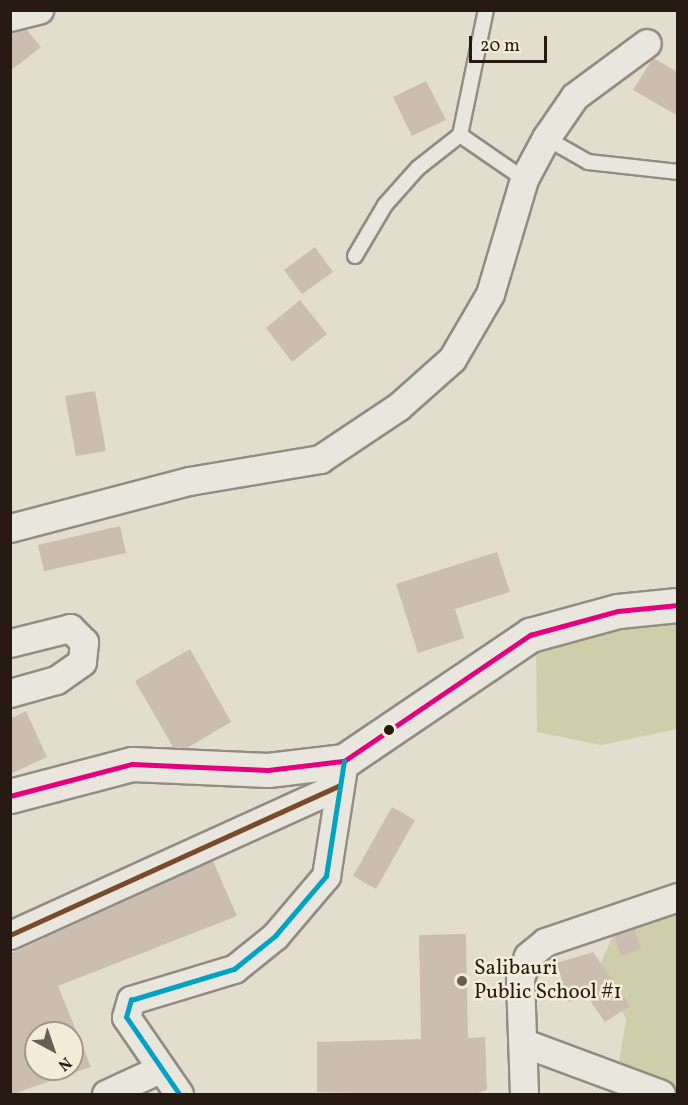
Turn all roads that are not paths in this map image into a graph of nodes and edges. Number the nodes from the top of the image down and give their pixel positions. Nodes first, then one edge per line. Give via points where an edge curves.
1 (39, 10) edge
2 (486, 10) edge
3 (10, 17) edge
4 (647, 43) dead end
5 (460, 135) junction
6 (546, 138) junction
7 (678, 172) edge
8 (524, 178) junction
9 (355, 256) dead end
10 (10, 528) edge
11 (678, 605) edge
12 (10, 643) edge
13 (10, 693) edge
14 (341, 774) junction
15 (10, 796) edge
16 (678, 897) edge
17 (10, 935) edge
18 (524, 1043) junction
19 (158, 1070) junction
20 (106, 1095) edge
21 (179, 1095) edge
22 (524, 1095) edge
23 (661, 1095) edge

1 - 3 street
2 - 5 lane
4 - 6 street via 575,96
5 - 8 lane
5 - 9 lane via 418,168 385,205
6 - 7 lane via 588,162
6 - 8 street
8 - 10 street via 490,294 452,358 398,407 320,459 189,481
11 - 14 street via 618,610 530,635
12 - 13 street via 70,628 84,642 82,662 56,680
14 - 15 street via 132,764
14 - 17 street
14 - 19 street via 326,876 275,936 234,969 131,1000 126,1017
16 - 18 street via 544,942 528,956 520,978
18 - 22 street
18 - 23 street
19 - 20 street
19 - 21 street

